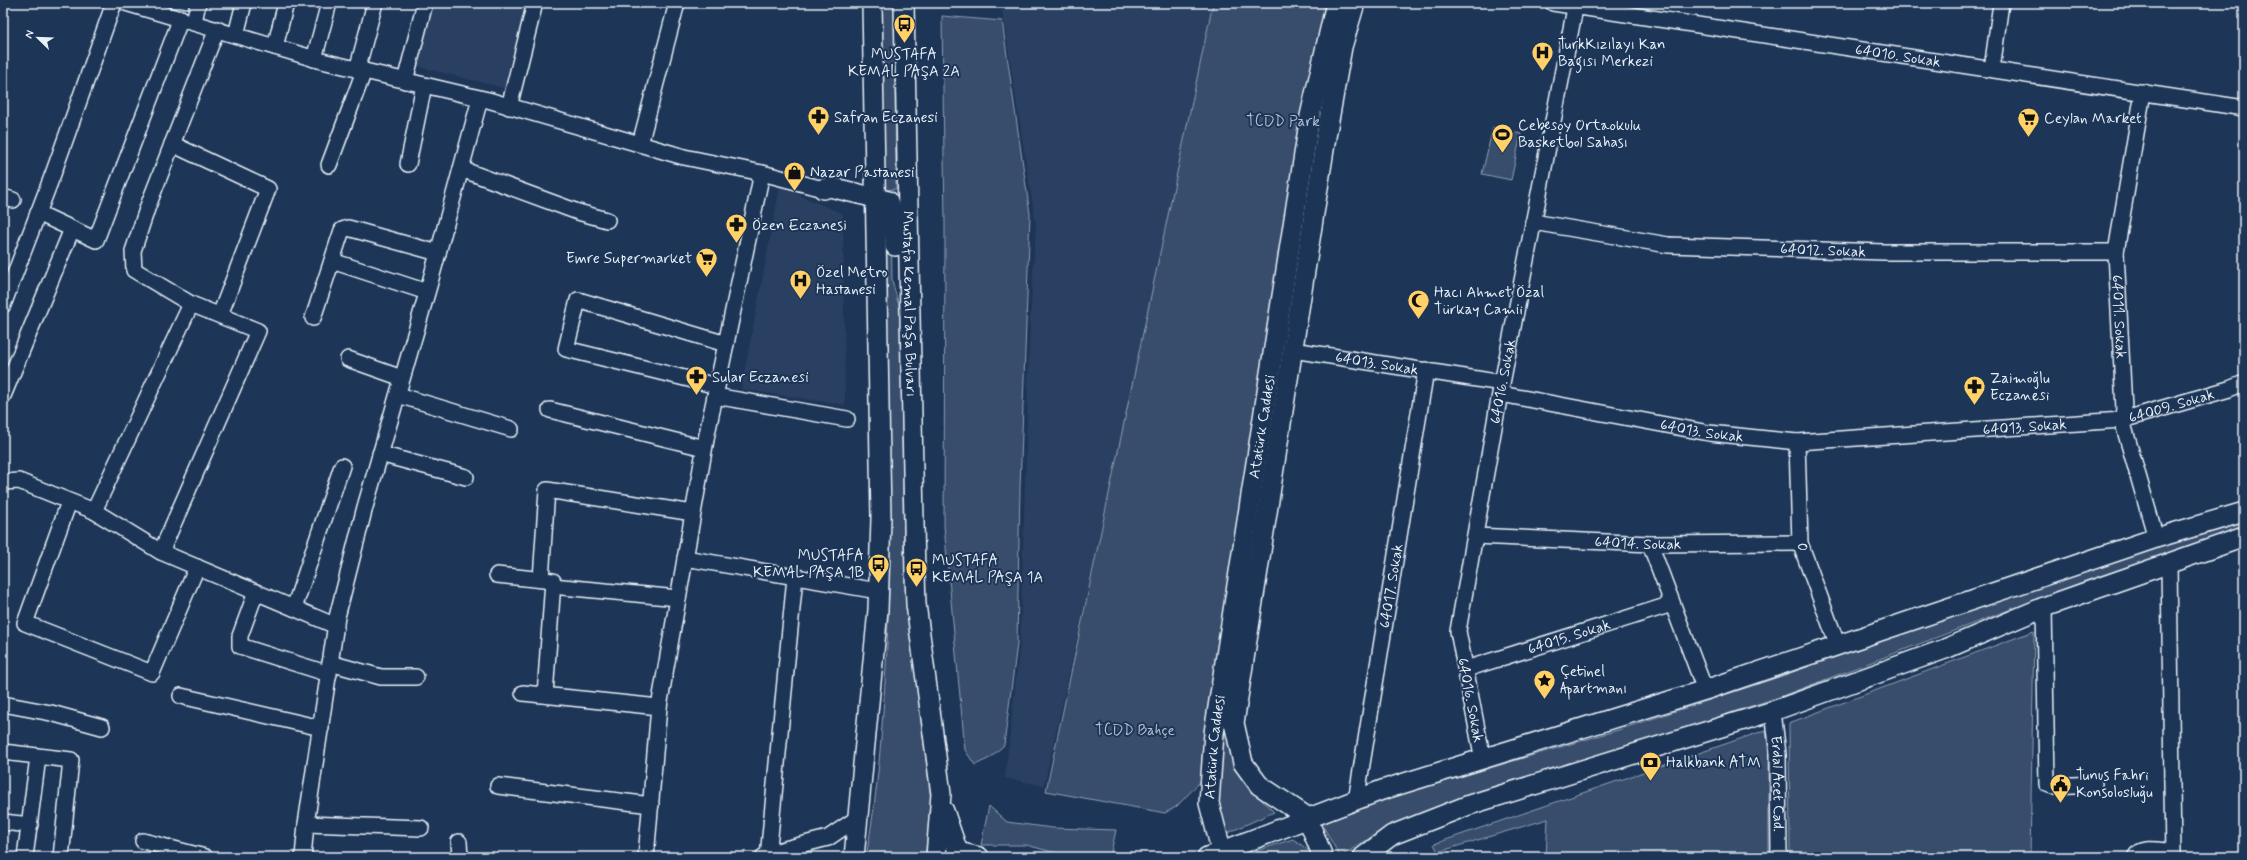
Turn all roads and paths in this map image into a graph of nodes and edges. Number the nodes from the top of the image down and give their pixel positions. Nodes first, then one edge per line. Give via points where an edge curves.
1 (114, 3) edge
2 (126, 3) edge
3 (198, 3) edge
4 (244, 3) edge
5 (286, 3) edge
6 (329, 3) edge
7 (375, 3) edge
8 (425, 3) edge
9 (535, 3) edge
10 (676, 3) edge
11 (872, 3) edge
12 (904, 3) edge
13 (1336, 3) edge
14 (1355, 3) edge
15 (1553, 3) edge
16 (2001, 3) edge
17 (1576, 5) edge
18 (188, 20) junction
19 (216, 29) junction
20 (236, 35) junction
21 (275, 47) junction
22 (314, 59) junction
23 (1992, 69) junction
24 (361, 70) junction
25 (405, 81) junction
26 (424, 85) junction
27 (2143, 92) junction
28 (480, 99) junction
29 (509, 106) junction
30 (2244, 108) edge
31 (172, 144) junction
32 (640, 144) junction
33 (905, 145) junction
34 (408, 164) dead end
35 (329, 165) dead end
36 (873, 167) junction
37 (461, 169) junction
38 (762, 173) junction
39 (822, 189) joint
40 (848, 195) junction
41 (879, 203) junction
42 (38, 214) junction
43 (607, 220) dead end
44 (1533, 222) junction
45 (72, 229) junction
46 (875, 229) junction
47 (2116, 252) junction
48 (438, 254) junction
49 (332, 262) junction
50 (8, 278) edge
51 (427, 292) junction
52 (191, 304) junction
53 (3, 305) edge
54 (909, 308) junction
55 (220, 315) junction
56 (313, 318) dead end
57 (726, 344) junction
58 (1293, 350) junction
59 (348, 359) dead end
60 (1426, 370) junction
61 (402, 378) junction
62 (2244, 383) edge
63 (1501, 388) junction
64 (716, 391) junction
65 (398, 395) junction
66 (3, 396) edge
67 (550, 410) dead end
68 (847, 420) dead end
69 (2122, 420) junction
70 (511, 429) dead end
71 (1797, 442) junction
72 (704, 448) junction
73 (380, 454) junction
74 (342, 466) dead end
75 (466, 476) dead end
76 (3, 482) edge
77 (69, 502) junction
78 (94, 511) junction
79 (2244, 512) edge
80 (693, 513) junction
81 (1475, 536) junction
82 (2244, 537) edge
83 (2156, 538) junction
84 (1800, 543) junction
85 (1650, 544) junction
86 (161, 552) junction
87 (685, 558) junction
88 (2169, 564) junction
89 (197, 567) junction
90 (497, 575) dead end
91 (795, 577) junction
92 (547, 583) junction
93 (256, 592) junction
94 (878, 597) junction
95 (678, 598) junction
96 (1672, 604) junction
97 (2044, 607) junction
98 (294, 608) junction
99 (336, 626) junction
100 (1838, 646) junction
101 (330, 669) junction
102 (1466, 670) junction
103 (416, 677) dead end
104 (1705, 690) junction
105 (523, 693) dead end
106 (545, 695) junction
107 (181, 696) dead end
108 (3, 704) edge
109 (659, 707) junction
110 (1773, 711) junction
111 (102, 727) dead end
112 (321, 728) junction
113 (3, 752) edge
114 (38, 757) junction
115 (1483, 760) junction
116 (2094, 784) dead end
117 (498, 786) dead end
118 (941, 801) junction
119 (1356, 801) junction
120 (651, 805) junction
121 (859, 817) junction
122 (1307, 817) junction
123 (3, 822) edge
124 (306, 824) junction
125 (30, 825) junction
126 (421, 828) dead end
127 (143, 841) dead end
128 (2173, 854) edge
129 (1217, 855) edge
130 (766, 856) edge
131 (25, 857) edge
132 (61, 857) edge
133 (205, 857) edge
134 (303, 857) edge
135 (646, 857) edge
136 (854, 857) edge
137 (936, 857) edge
138 (979, 857) edge
139 (1323, 857) edge
140 (1363, 857) edge
141 (1779, 857) edge
142 (2135, 857) edge

1 - 42 street
2 - 18 street
3 - 18 street
4 - 20 street
5 - 21 street
6 - 22 street
7 - 24 street
8 - 25 street
9 - 29 street
10 - 32 street
11 - 36 main road
12 - 33 main road, Mustafa Kemal Paşa Bulvarı
13 - 129 main road, Atatürk Caddesi via 1310,116 1214,733 1208,803
14 - 58 main road, Atatürk Caddesi via 1342,47 1327,130
15 - 17 street, 64010. Sokak
16 - 23 street
17 - 23 street, 64010. Sokak
17 - 44 street, 64016. Sokak
18 - 19 street
18 - 45 street via 96,240
19 - 20 street
19 - 31 street
20 - 21 street
21 - 22 street
22 - 24 street
23 - 27 street, 64010. Sokak
24 - 25 street
24 - 35 street
25 - 26 street
26 - 28 street
26 - 34 street
27 - 30 street, 64010. Sokak
27 - 47 street, 64011. Sokak
28 - 29 street
28 - 37 street
29 - 32 street
31 - 52 street via 133,250 132,263 134,270
31 - 55 street via 268,189
32 - 38 street via 684,157
33 - 41 main road via 899,152 901,184 896,199
33 - 54 main road, Mustafa Kemal Paşa Bulvarı
36 - 40 main road via 864,184
36 - 41 main road
37 - 43 street via 578,212
37 - 48 street
38 - 39 street
38 - 57 street
39 - 40 main road via 830,187
40 - 41 main road
40 - 46 main road
41 - 46 main road
41 - 54 main road via 894,220 896,286
42 - 45 street
42 - 50 street
44 - 47 street, 64012. Sokak via 1668,245 1884,252
44 - 63 street, 64016. Sokak
45 - 66 street
46 - 94 main road via 881,510
47 - 69 street, 64011. Sokak via 2124,409
48 - 49 street via 348,228 342,230
48 - 51 street
49 - 51 street
49 - 56 street
50 - 53 street
51 - 61 street
52 - 55 street
52 - 78 street
54 - 118 main road, Mustafa Kemal Paşa Bulvarı via 916,604
55 - 86 street via 258,330
57 - 64 street
57 - 64 street via 578,300 566,349
58 - 60 street, 64013. Sokak
58 - 122 main road, Atatürk Caddesi via 1234,723 1243,763 1259,785
59 - 61 street
60 - 63 street, 64013. Sokak via 1496,382
60 - 119 street, 64017. Sokak
61 - 65 street
62 - 69 street, 64009. Sokak
63 - 71 street, 64013. Sokak via 1506,395 1710,433
63 - 81 street, 64016. Sokak
64 - 68 street
64 - 72 street
65 - 70 street
65 - 73 street
67 - 72 street
69 - 71 street, 64013. Sokak
69 - 83 street, 64011. Sokak
71 - 84 street, 0
72 - 80 street
73 - 75 street
73 - 99 street
74 - 98 street
76 - 77 street via 19,481
77 - 78 street
77 - 89 street via 25,623 152,673
78 - 86 street
79 - 83 main road
80 - 87 street
80 - 92 street via 547,490
81 - 85 street, 64014. Sokak
81 - 102 street, 64016. Sokak via 1458,631
82 - 88 main road
83 - 100 main road
84 - 85 street, 64014. Sokak
84 - 100 street, 0
85 - 96 street
86 - 89 street
87 - 91 street
87 - 95 street
88 - 97 main road
88 - 128 street
89 - 93 street
90 - 92 street
91 - 94 street
91 - 130 street
92 - 95 street
92 - 106 street
93 - 98 street
93 - 101 street via 240,636 240,646
94 - 121 main road
95 - 109 street
96 - 102 street, 64015. Sokak
96 - 104 street
97 - 110 main road via 1945,648
97 - 116 street via 2046,784
98 - 99 street
99 - 101 street
100 - 104 main road
101 - 103 street via 381,677
101 - 112 street
102 - 115 street, 64016. Sokak
104 - 115 main road
105 - 106 street
106 - 109 street
107 - 112 street
108 - 111 street via 51,713
109 - 120 street
110 - 140 main road via 1469,805 1392,835
110 - 141 street, Erdal Acet Cad. via 1778,754
112 - 124 street
113 - 114 street
114 - 125 street
114 - 132 street via 71,760
115 - 119 main road via 1382,790
117 - 120 street
118 - 137 main road
118 - 138 main road via 958,852
119 - 122 main road
120 - 135 street
121 - 130 street via 828,838
121 - 136 main road
122 - 129 main road
122 - 139 main road
123 - 125 street
124 - 126 street
124 - 134 street
125 - 131 street
127 - 133 street
128 - 142 street via 2146,850 2137,853

